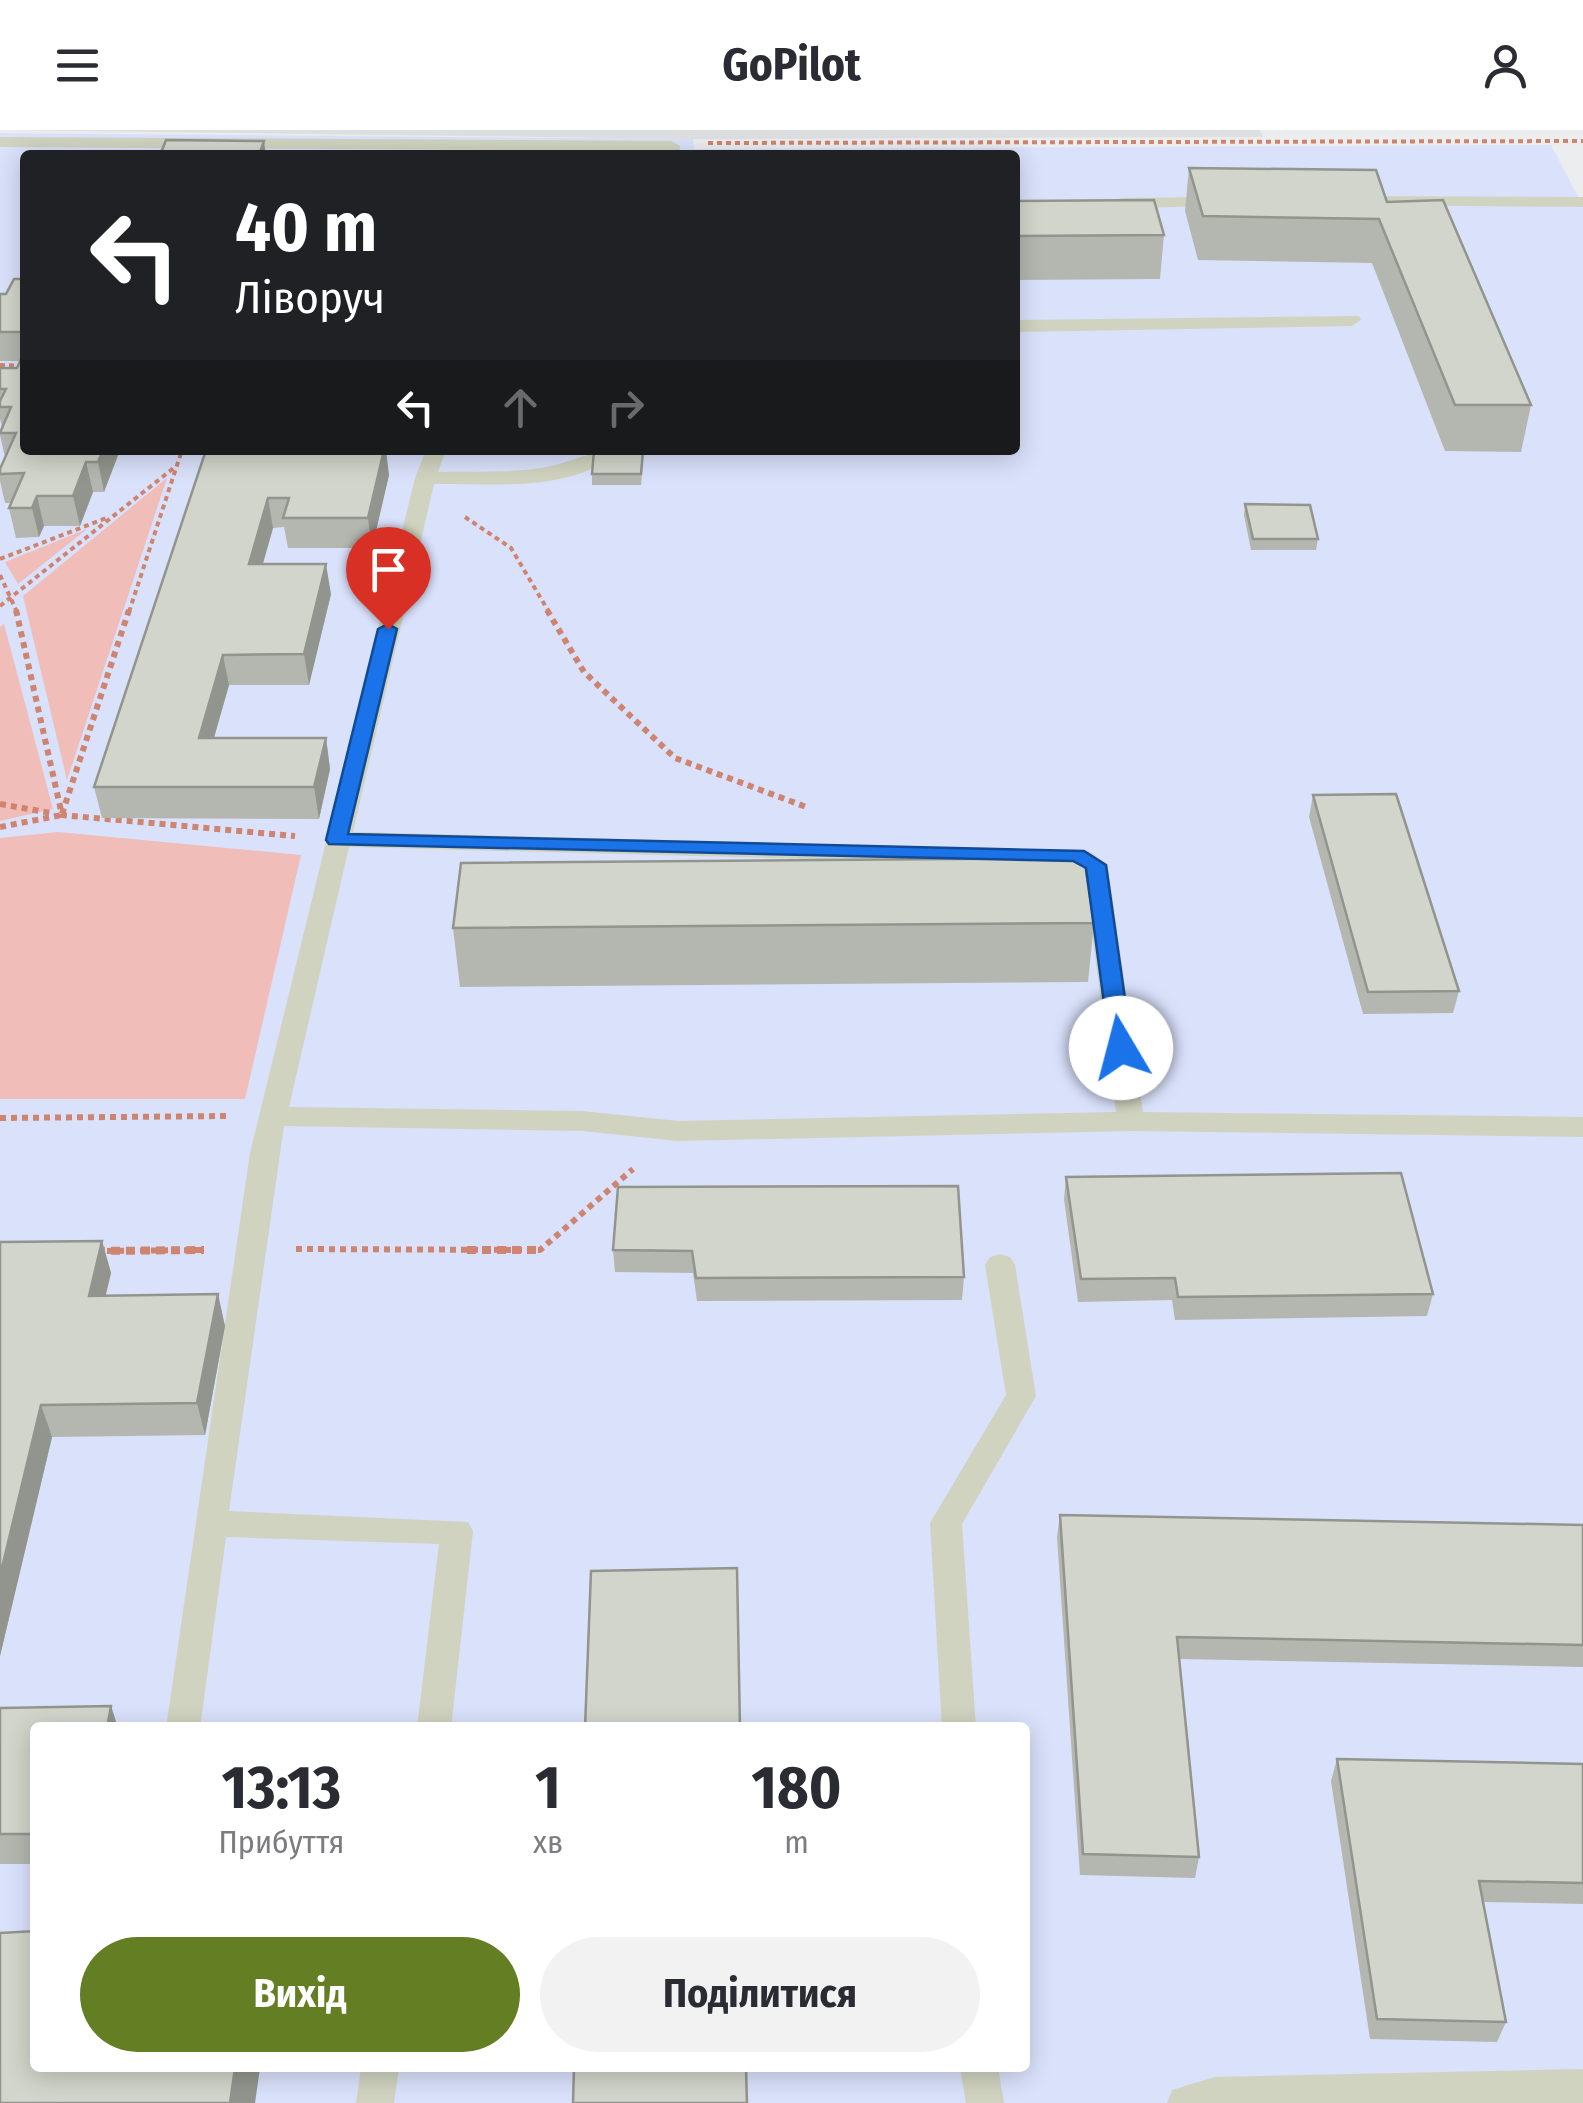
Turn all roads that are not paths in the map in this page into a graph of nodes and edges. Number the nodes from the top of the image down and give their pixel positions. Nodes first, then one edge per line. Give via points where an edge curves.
1 (0, 142) edge
2 (672, 150) edge
3 (1323, 201) edge
4 (1246, 202) edge
5 (1583, 202) edge
6 (1092, 203) edge
7 (1352, 320) dead end
8 (1020, 326) edge
9 (434, 455) edge
10 (599, 455) edge
11 (423, 483) junction
12 (336, 840) junction
13 (272, 1116) junction
14 (1132, 1121) junction
15 (1583, 1127) edge
16 (1000, 1265) dead end
17 (212, 1524) junction
18 (184, 1722) edge
19 (435, 1722) edge
20 (959, 1722) edge
21 (379, 2072) edge
22 (981, 2072) edge
23 (1583, 2088) edge
24 (374, 2103) edge
25 (985, 2103) edge
26 (1186, 2103) edge

1 - 2 lane
3 - 5 lane
4 - 6 lane
7 - 8 lane
9 - 11 lane
10 - 11 lane via 545,475
11 - 12 lane
12 - 13 lane
12 - 14 lane via 1089,859 1096,865
13 - 14 lane via 678,1130
13 - 17 lane
14 - 15 lane
16 - 20 lane via 1021,1396 946,1523
17 - 18 lane
17 - 19 lane via 458,1531
21 - 24 lane
22 - 25 lane
23 - 26 lane via 1215,2096

